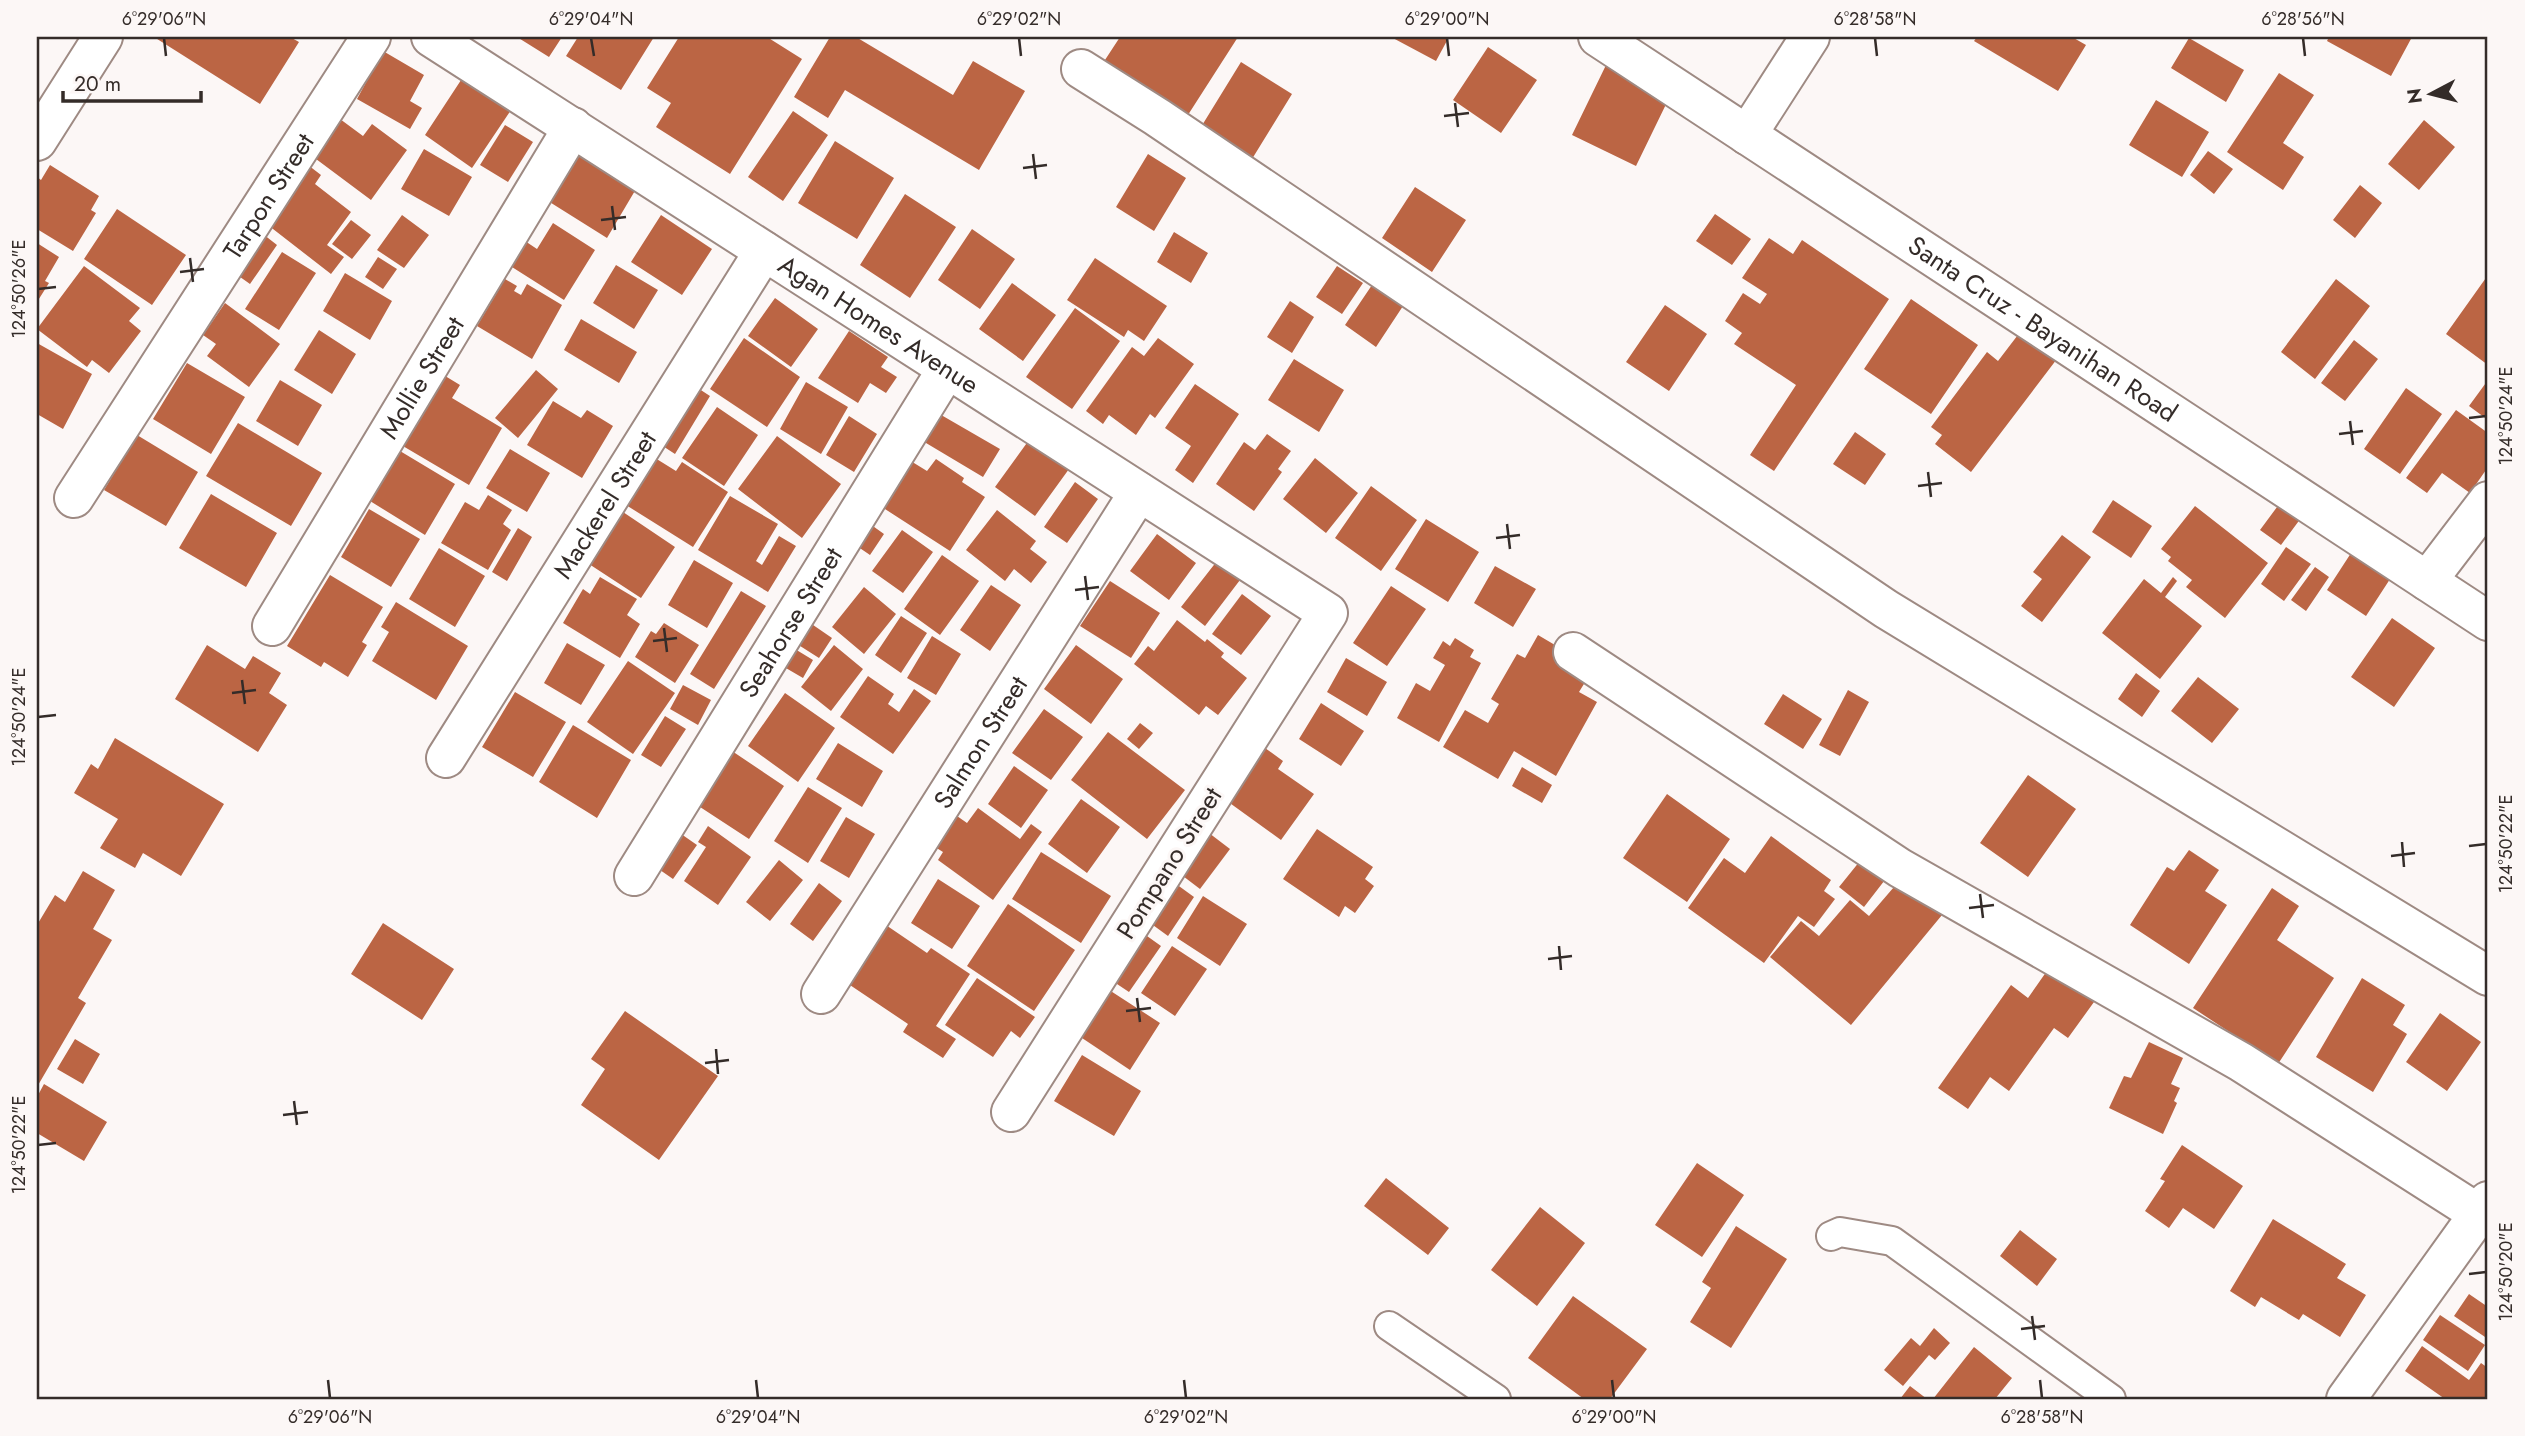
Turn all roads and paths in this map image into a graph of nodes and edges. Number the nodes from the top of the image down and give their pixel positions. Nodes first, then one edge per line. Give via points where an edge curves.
1 (103, 37) edge
2 (371, 37) edge
3 (431, 37) edge
4 (1598, 37) edge
5 (1810, 37) edge
6 (1081, 69) dead end
7 (573, 127) junction
8 (1747, 135) junction
9 (37, 141) edge
10 (764, 251) junction
11 (947, 369) junction
12 (1139, 492) junction
13 (74, 498) dead end
14 (2488, 501) edge
15 (2427, 581) junction
16 (1328, 613) joint
17 (2488, 621) edge
18 (272, 626) dead end
19 (1573, 652) dead end
20 (446, 758) dead end
21 (634, 876) dead end
22 (2488, 976) edge
23 (821, 994) dead end
24 (1011, 1112) dead end
25 (2484, 1208) edge
26 (1831, 1236) dead end
27 (1389, 1326) dead end
28 (1496, 1399) edge
29 (2111, 1399) edge
30 (2346, 1399) edge

1 - 9 street
2 - 13 street, Tarpon Street
3 - 7 street, Agan Homes Avenue
4 - 8 street, Santa Cruz - Bayanihan Road
5 - 8 street
6 - 22 street via 1886,609
7 - 10 street, Agan Homes Avenue
7 - 18 street, Mollie Street
8 - 15 street, Santa Cruz - Bayanihan Road
10 - 11 street, Agan Homes Avenue
10 - 20 street, Mackerel Street
11 - 12 street, Agan Homes Avenue
11 - 21 street, Seahorse Street
12 - 16 street, Agan Homes Avenue
12 - 23 street, Salmon Street
14 - 15 street
15 - 17 street, Santa Cruz - Bayanihan Road
16 - 24 street, Pompano Street
19 - 25 street via 1900,868 2242,1062
25 - 30 street
26 - 29 lane via 1840,1232 1892,1241
27 - 28 lane

